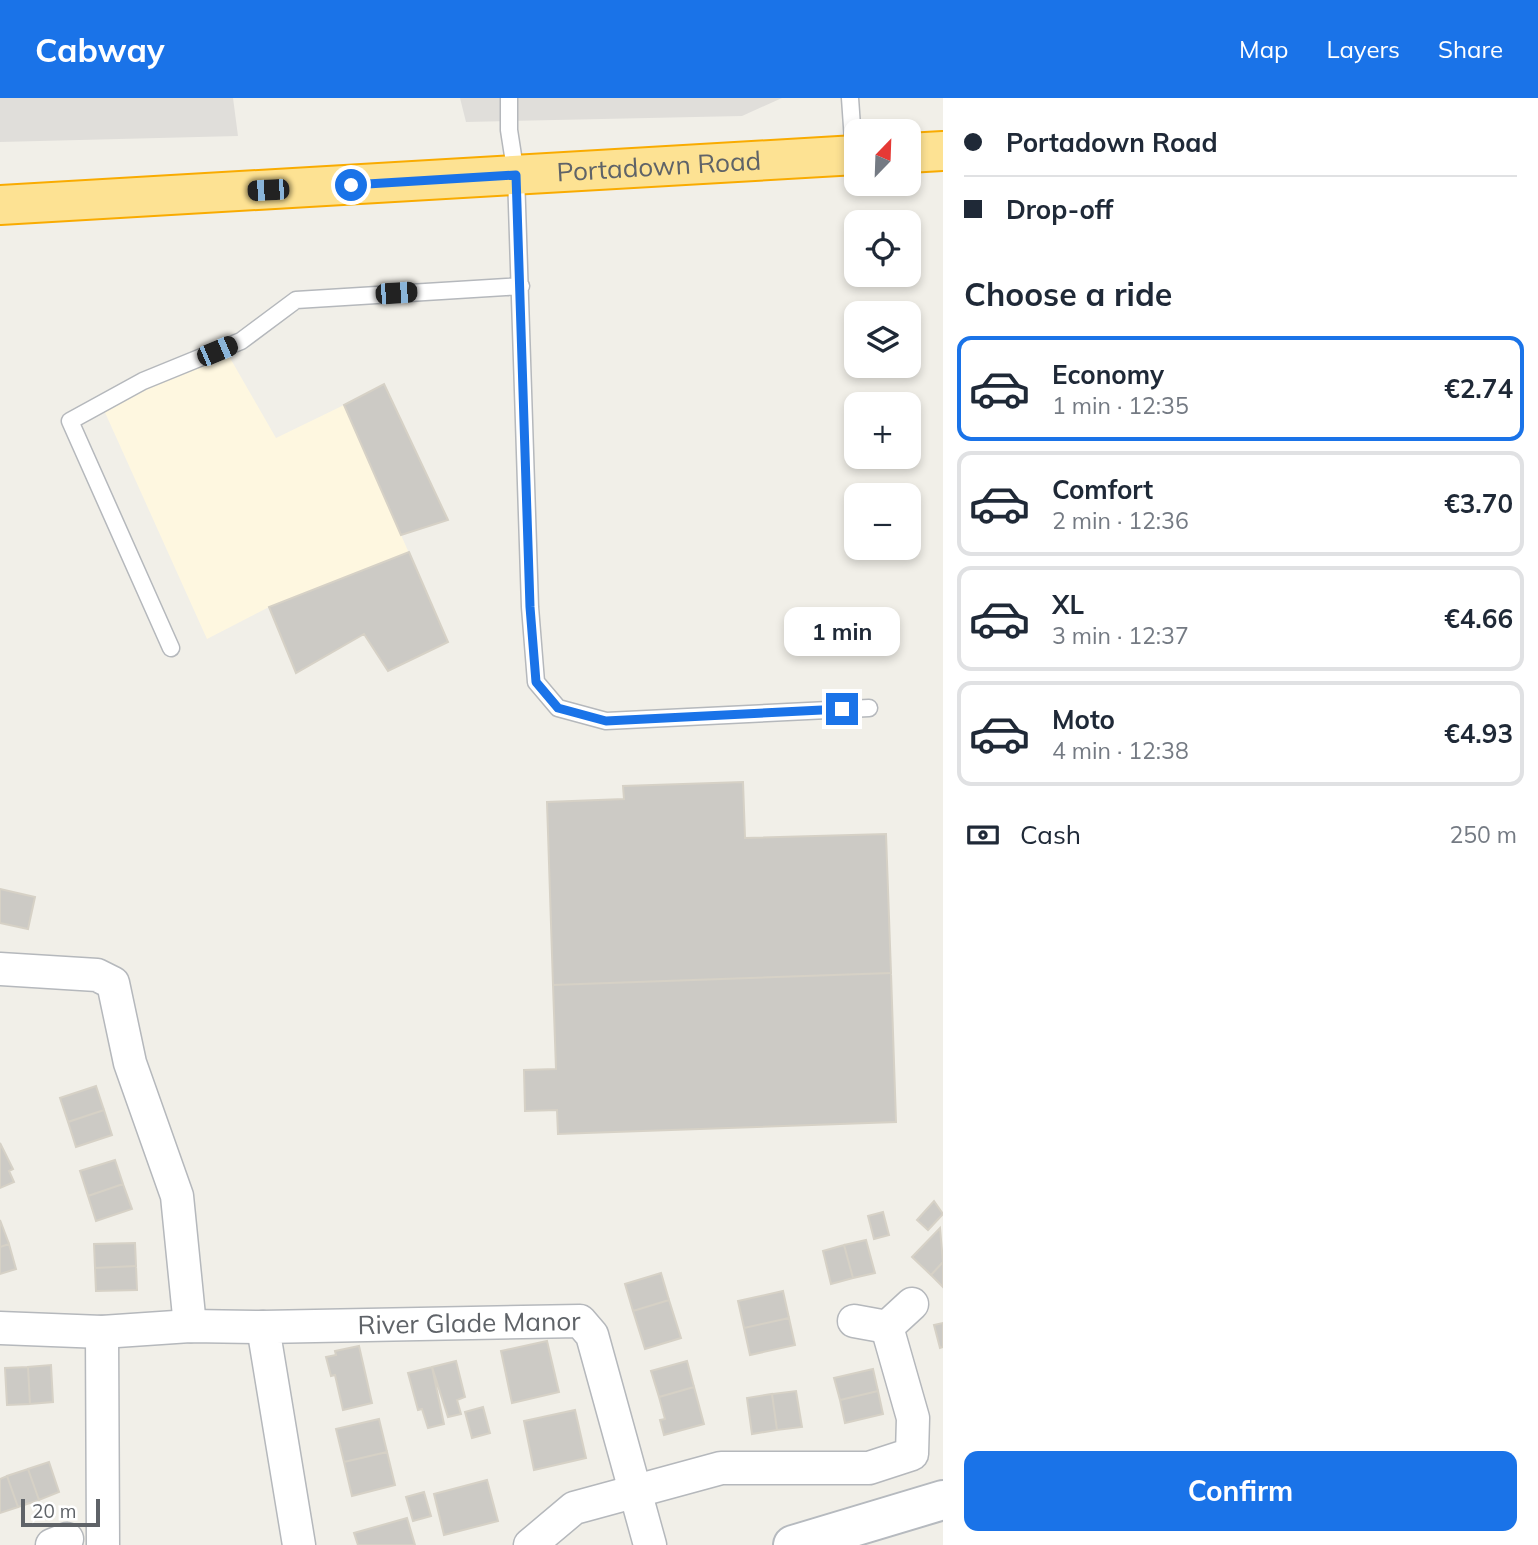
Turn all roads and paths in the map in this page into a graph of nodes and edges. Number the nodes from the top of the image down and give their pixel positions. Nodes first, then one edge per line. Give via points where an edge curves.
1 (509, 98) edge
2 (850, 98) edge
3 (852, 119) edge
4 (943, 151) edge
5 (921, 152) edge
6 (844, 156) edge
7 (516, 175) junction
8 (0, 205) edge
9 (521, 286) junction
10 (171, 648) dead end
11 (869, 708) dead end
12 (0, 969) edge
13 (912, 1304) dead end
14 (854, 1321) dead end
15 (190, 1326) junction
16 (887, 1327) junction
17 (0, 1328) edge
18 (263, 1328) junction
19 (102, 1332) junction
20 (636, 1489) junction
21 (943, 1500) edge
22 (103, 1545) edge
23 (299, 1545) edge
24 (530, 1545) edge
25 (650, 1545) edge
26 (793, 1545) edge

1 - 7 lane
2 - 3 lane
4 - 5 highway
6 - 7 highway, Portadown Road
7 - 8 highway, Portadown Road
7 - 9 lane
9 - 10 lane via 296,300 241,341 143,382 70,421
9 - 11 lane via 536,682 558,708 606,721
12 - 15 street via 97,975 113,983 130,1063 177,1196
13 - 16 street
14 - 16 street
15 - 18 street, River Glade Manor
15 - 19 street, River Glade Manor
16 - 20 street via 913,1418 912,1454 869,1468 721,1468
17 - 19 street, River Glade Manor
18 - 20 street, River Glade Manor via 580,1321 592,1335
18 - 23 street
19 - 22 street
20 - 24 street via 574,1508
20 - 25 street, River Glade Manor
21 - 26 main road

